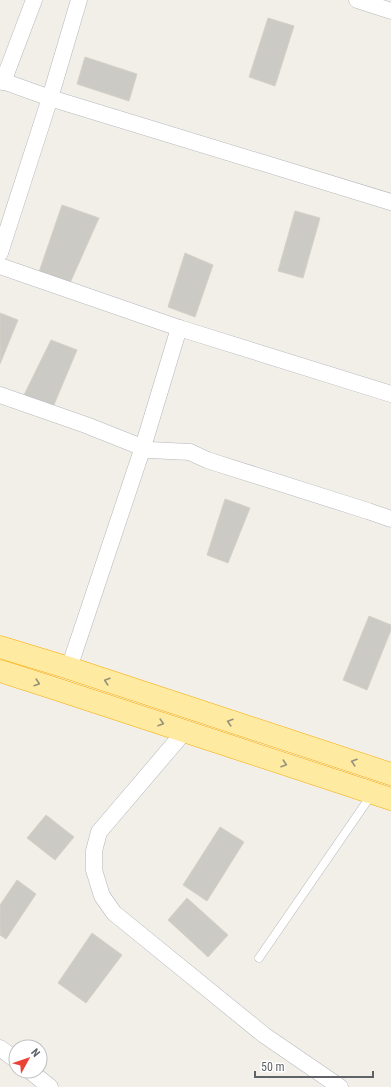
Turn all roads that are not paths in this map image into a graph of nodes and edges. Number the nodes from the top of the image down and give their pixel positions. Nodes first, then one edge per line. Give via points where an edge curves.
1 (34, 0) edge
2 (79, 0) edge
3 (357, 0) edge
4 (391, 11) edge
5 (2, 81) edge
6 (50, 98) junction
7 (391, 202) edge
8 (0, 253) edge
9 (0, 266) edge
10 (179, 328) junction
11 (391, 394) edge
12 (0, 395) edge
13 (143, 448) junction
14 (391, 520) edge
15 (0, 647) edge
16 (69, 668) junction
17 (0, 671) edge
18 (185, 731) junction
19 (391, 774) edge
20 (382, 796) edge
21 (259, 958) dead end
22 (40, 1079) edge
23 (50, 1087) edge
24 (340, 1087) edge

1 - 5 street
2 - 6 street
3 - 4 street
5 - 6 street
6 - 7 street
6 - 8 street
9 - 10 street
10 - 11 street
10 - 13 street
12 - 13 street
13 - 14 street via 190,452 207,460
13 - 16 street
15 - 16 highway
19 -> 16 highway
17 -> 18 highway
18 -> 20 highway
18 - 24 street via 99,832 94,850 94,870 102,896 114,913 264,1035
20 - 21 lane
22 - 23 street

